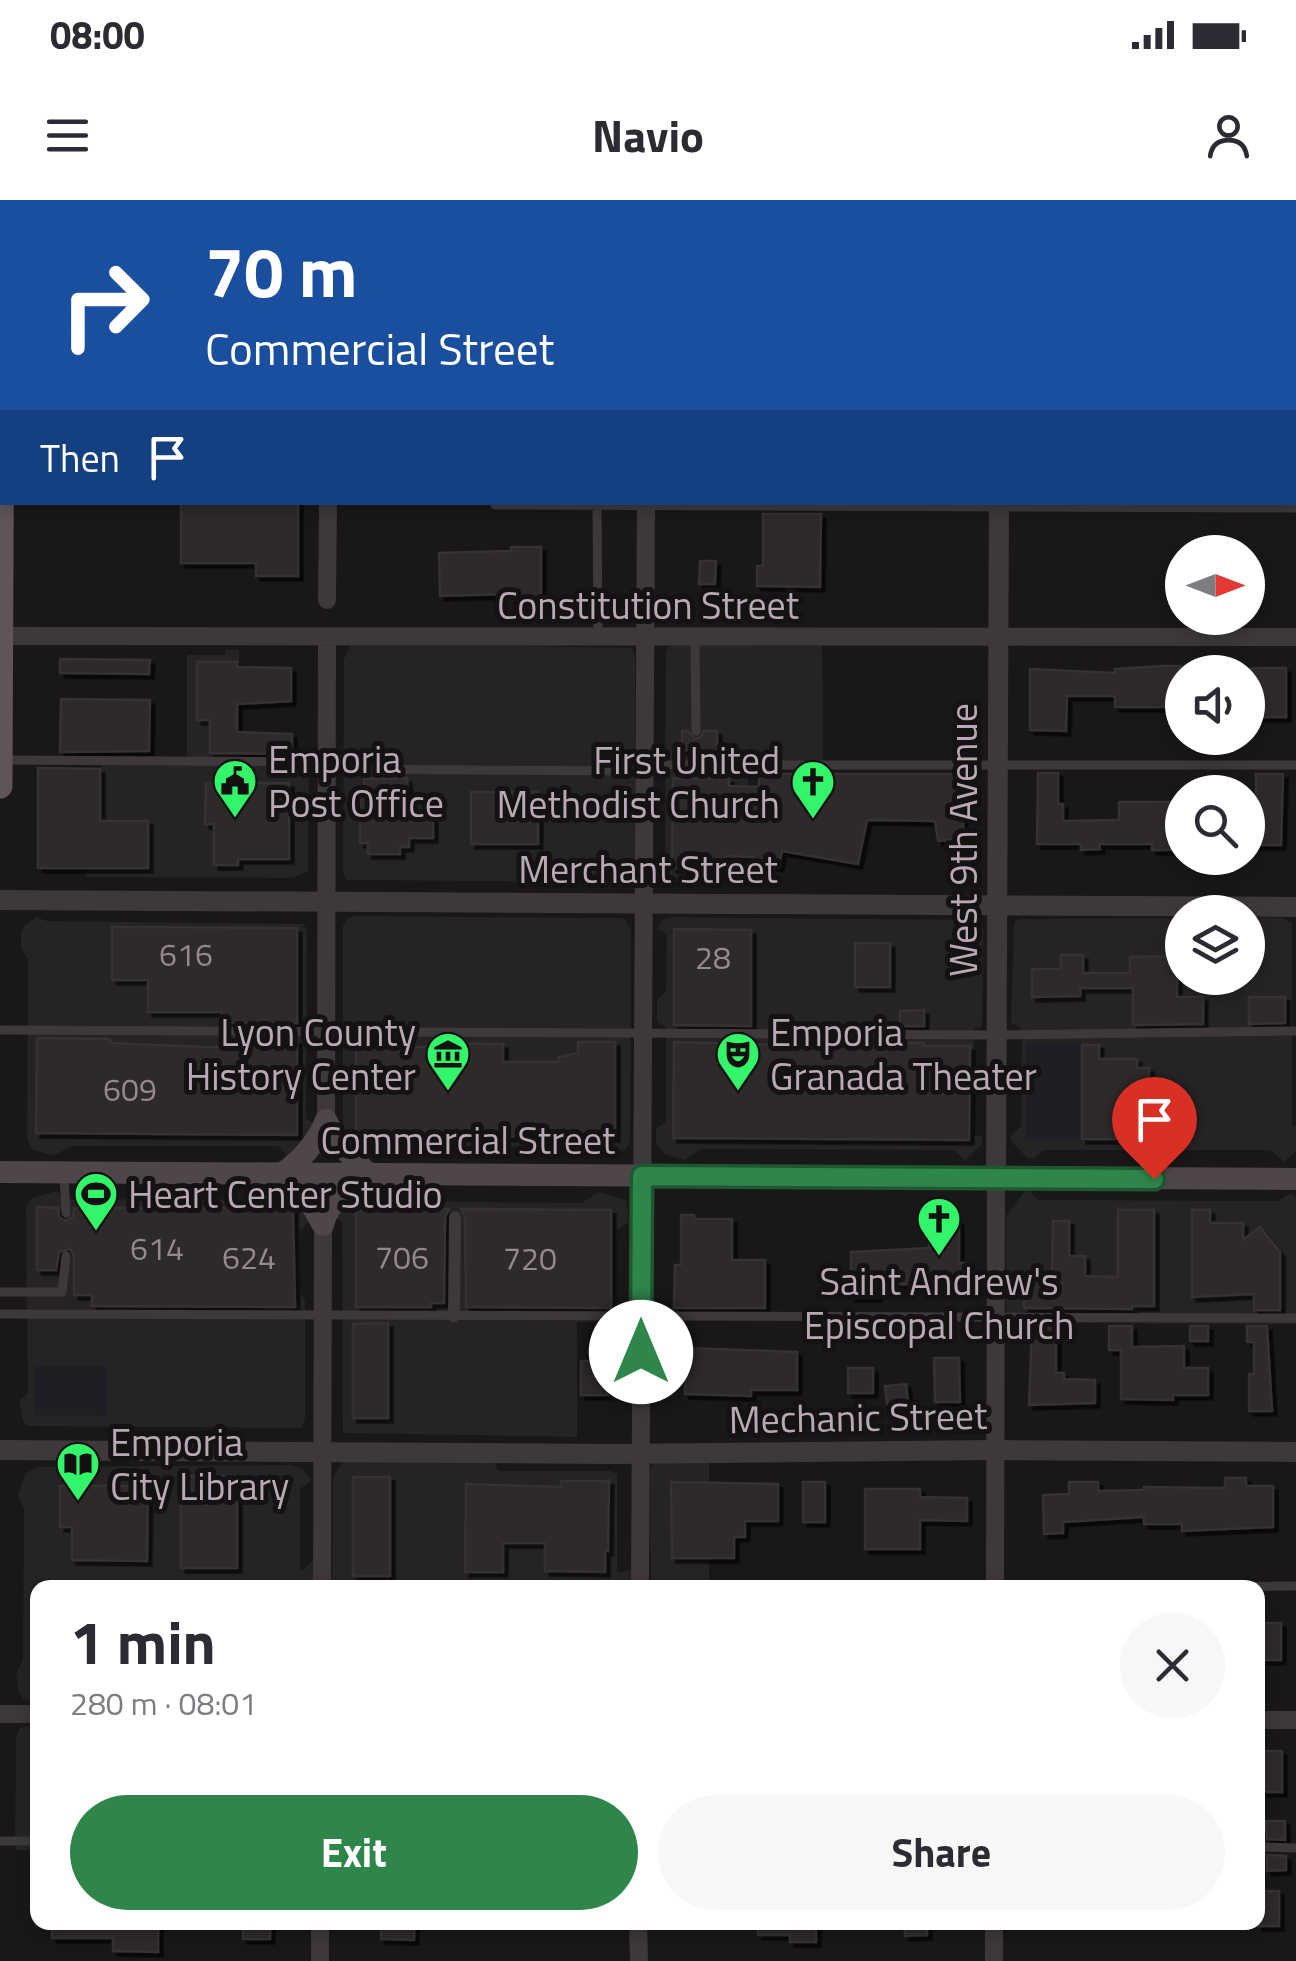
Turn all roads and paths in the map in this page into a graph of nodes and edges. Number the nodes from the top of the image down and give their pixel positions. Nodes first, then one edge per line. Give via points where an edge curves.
1 (1, 505) edge
2 (328, 505) edge
3 (597, 505) edge
4 (646, 505) edge
5 (999, 505) edge
6 (1073, 505) edge
7 (1296, 508) edge
8 (327, 600) dead end
9 (1, 636) edge
10 (598, 637) junction
11 (1296, 637) edge
12 (327, 638) junction
13 (645, 638) junction
14 (696, 638) junction
15 (998, 638) junction
16 (0, 702) edge
17 (696, 731) dead end
18 (696, 750) dead end
19 (0, 760) edge
20 (998, 764) junction
21 (696, 765) junction
22 (326, 766) junction
23 (1296, 766) edge
24 (644, 768) junction
25 (0, 786) edge
26 (0, 900) edge
27 (326, 902) junction
28 (644, 904) junction
29 (997, 905) junction
30 (1296, 907) edge
31 (0, 1030) edge
32 (1296, 1030) edge
33 (325, 1032) junction
34 (643, 1033) junction
35 (997, 1035) junction
36 (326, 1120) junction
37 (0, 1172) edge
38 (64, 1173) junction
39 (281, 1174) junction
40 (368, 1174) junction
41 (642, 1176) junction
42 (996, 1178) junction
43 (1296, 1180) edge
44 (66, 1213) dead end
45 (455, 1217) dead end
46 (323, 1225) junction
47 (66, 1256) dead end
48 (0, 1292) edge
49 (0, 1314) edge
50 (324, 1315) junction
51 (454, 1316) junction
52 (641, 1317) junction
53 (1296, 1318) edge
54 (996, 1319) junction
55 (0, 1450) edge
56 (996, 1450) junction
57 (323, 1452) junction
58 (1296, 1452) edge
59 (641, 1454) junction
60 (322, 1580) edge
61 (640, 1580) edge
62 (995, 1580) edge
63 (1265, 1586) edge
64 (1296, 1586) edge
65 (0, 1714) edge
66 (30, 1714) edge
67 (1265, 1720) edge
68 (1296, 1720) edge
69 (0, 1840) edge
70 (30, 1841) edge
71 (1265, 1847) edge
72 (1296, 1848) edge
73 (320, 1930) edge
74 (638, 1930) edge
75 (994, 1930) edge
76 (320, 1961) edge
77 (638, 1961) edge
78 (994, 1961) edge

1 - 9 main road
2 - 8 street
3 - 10 lane
4 - 13 street
5 - 15 street, West 9th Avenue
6 - 7 lane
9 - 12 street, Constitution Street
9 - 16 main road
10 - 12 street, Constitution Street
10 - 13 street, Constitution Street
11 - 15 street, Constitution Street
12 - 22 street
13 - 14 street, Constitution Street
13 - 24 street
14 - 15 street, Constitution Street
14 - 17 lane
15 - 20 street, West 9th Avenue
16 - 19 main road
18 - 21 lane
19 - 22 lane
19 - 25 main road
20 - 21 lane
20 - 23 lane
20 - 29 street, West 9th Avenue
21 - 24 lane
22 - 24 lane
22 - 27 street
24 - 28 street
26 - 27 street, Merchant Street
27 - 28 street, Merchant Street
27 - 33 street
28 - 29 street, Merchant Street
28 - 34 street
29 - 30 street, Merchant Street
29 - 35 street, West 9th Avenue
31 - 33 lane
32 - 35 lane
33 - 34 lane
33 - 36 street
34 - 35 lane
34 - 41 street
35 - 42 street, West 9th Avenue
36 - 39 main road
36 - 40 main road
37 - 38 main road, Commercial Street
38 - 39 main road, Commercial Street
38 - 44 lane
39 - 40 main road, Commercial Street
39 - 46 main road
40 - 41 main road, Commercial Street
40 - 46 main road via 352,1182
41 - 42 main road, Commercial Street
41 - 52 street
42 - 43 main road, Commercial Street
42 - 54 street
45 - 51 street
46 - 50 street
47 - 48 lane via 62,1292
49 - 50 lane
50 - 51 lane
50 - 57 street
51 - 52 lane
52 - 54 lane
52 - 59 street
53 - 54 lane
54 - 56 street
55 - 57 street, Mechanic Street
56 - 58 street, Mechanic Street
56 - 59 street, Mechanic Street
56 - 62 street
57 - 59 street, Mechanic Street
57 - 60 street
59 - 61 street
63 - 64 lane
65 - 66 street
67 - 68 street
69 - 70 lane
71 - 72 lane
73 - 76 street
74 - 77 street
75 - 78 street

